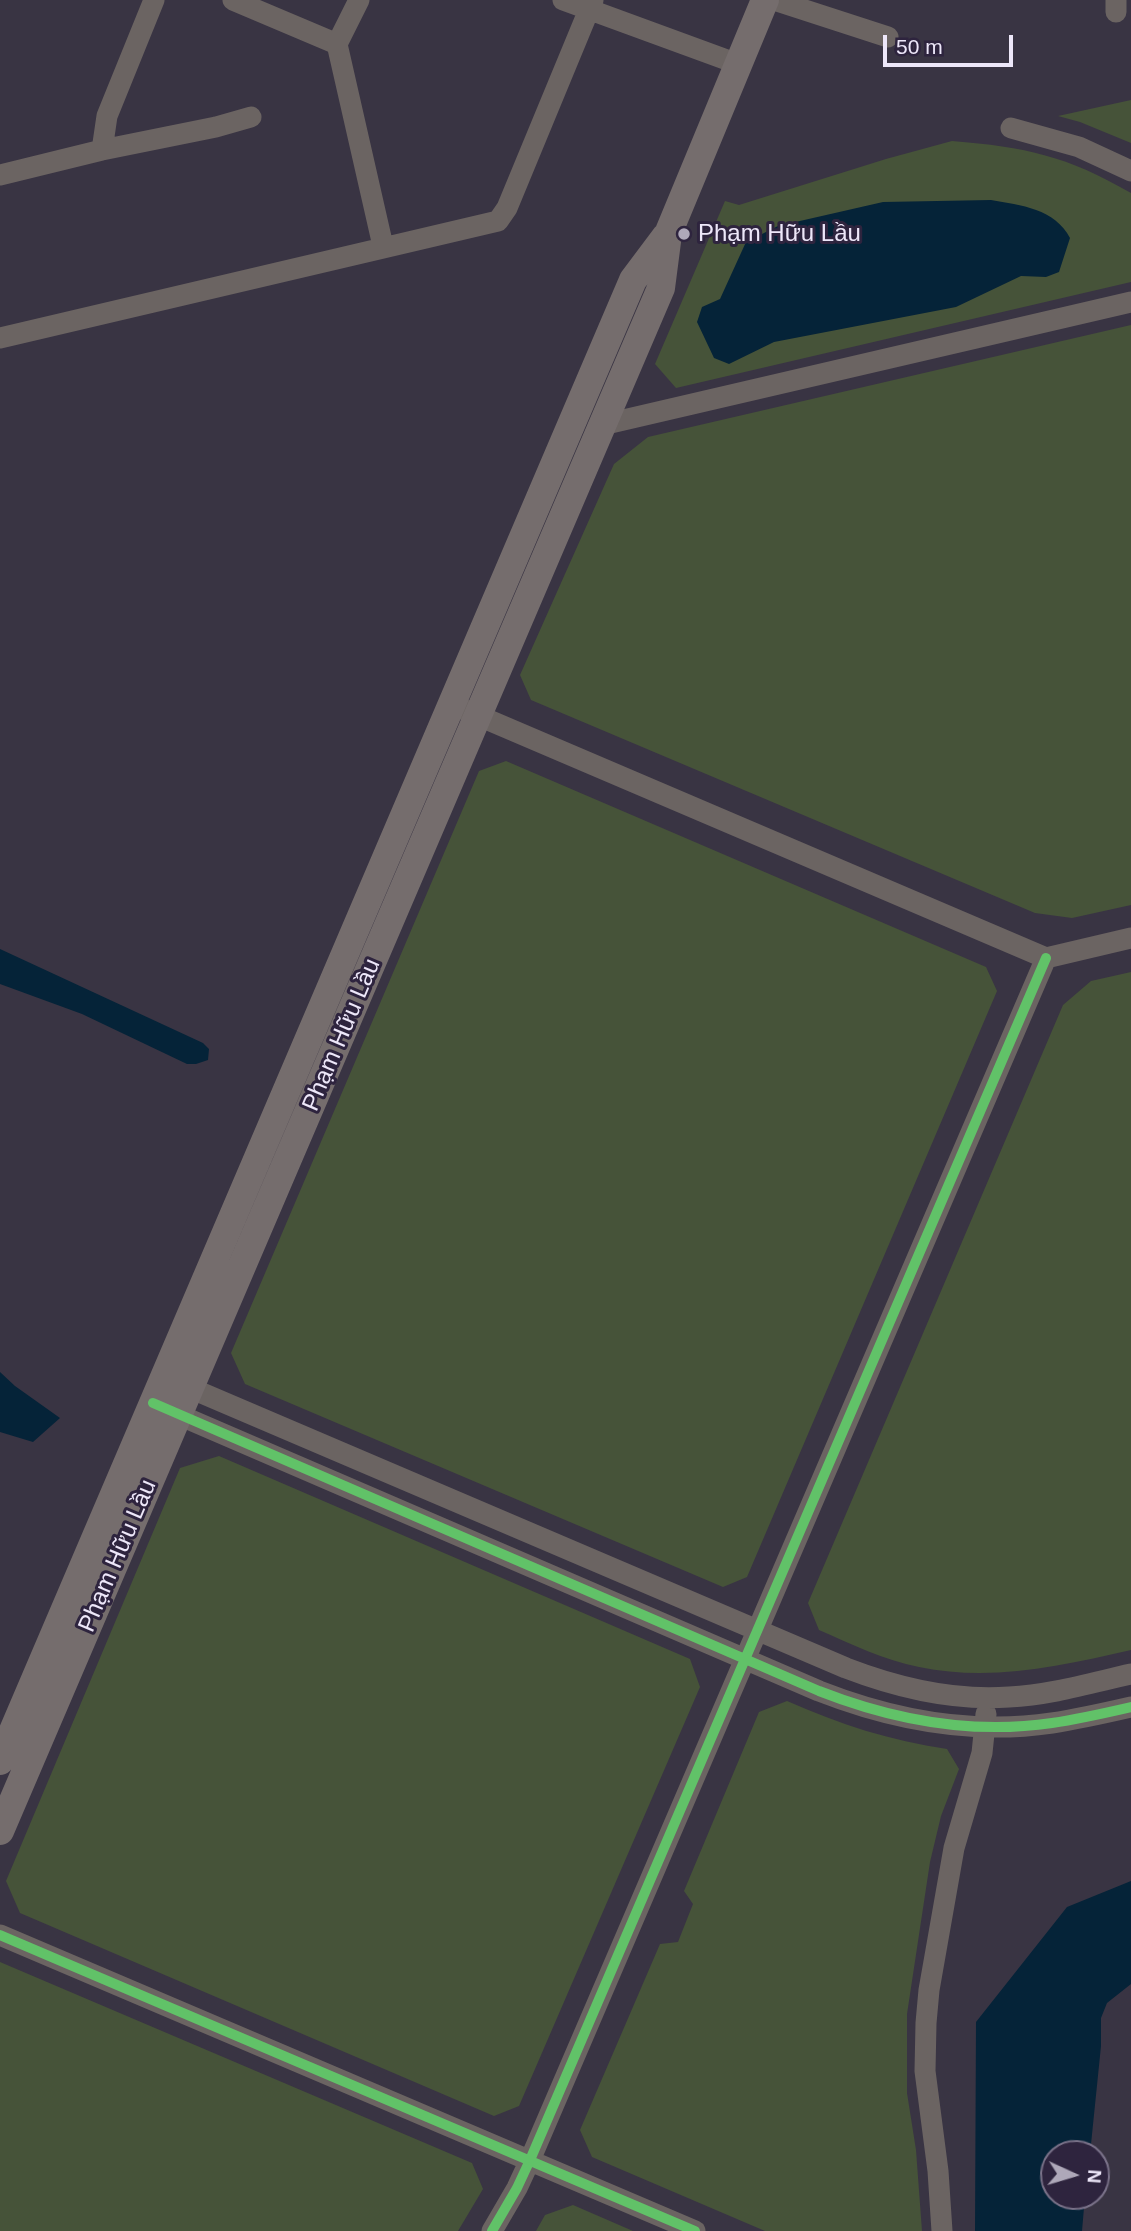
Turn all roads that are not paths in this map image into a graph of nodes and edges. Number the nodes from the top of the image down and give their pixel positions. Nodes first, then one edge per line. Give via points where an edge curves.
1 (154, 0) edge
2 (233, 0) edge
3 (359, 0) edge
4 (564, 0) edge
5 (765, 0) edge
6 (774, 0) edge
7 (591, 5) edge
8 (888, 37) dead end
9 (337, 44) junction
10 (738, 64) junction
11 (251, 117) dead end
12 (1012, 128) dead end
13 (102, 150) junction
14 (1131, 171) edge
15 (0, 175) edge
16 (668, 234) junction
17 (383, 246) junction
18 (1131, 302) edge
19 (0, 338) edge
20 (602, 425) junction
21 (452, 704) junction
22 (479, 715) junction
23 (1131, 938) edge
24 (1046, 957) junction
25 (165, 1377) junction
26 (191, 1388) junction
27 (166, 1409) junction
28 (758, 1630) junction
29 (745, 1659) junction
30 (1131, 1674) edge
31 (987, 1698) junction
32 (1131, 1707) edge
33 (985, 1727) junction
34 (0, 1761) edge
35 (0, 1831) edge
36 (0, 1935) edge
37 (530, 2160) junction
38 (492, 2231) edge
39 (695, 2231) edge
40 (943, 2231) edge

1 - 13 street via 107,116
2 - 9 street
3 - 9 street
4 - 7 street
5 - 10 main road, Phạm Hữu Lầu
6 - 8 street
7 - 10 street
7 - 17 street via 498,220
9 - 17 street
10 - 16 main road, Phạm Hữu Lầu
11 - 13 street
12 - 14 street via 1079,147
13 - 15 street
16 - 20 main road, Phạm Hữu Lầu via 660,288
16 - 21 main road, Phạm Hữu Lầu via 633,280
17 - 19 street
18 - 20 street
20 - 22 main road, Phạm Hữu Lầu
21 - 22 street
21 - 25 main road, Phạm Hữu Lầu
22 - 24 street
22 - 26 main road, Phạm Hữu Lầu
23 - 24 street
24 - 28 street
25 - 26 street
25 - 27 main road, Phạm Hữu Lầu
26 - 27 main road, Phạm Hữu Lầu
26 - 28 street
27 - 29 street
27 - 34 main road, Phạm Hữu Lầu
27 - 35 main road, Phạm Hữu Lầu
28 - 29 street
28 - 31 street via 887,1683
29 - 33 street via 870,1710 922,1722
29 - 37 street
30 - 31 street via 1056,1691
31 - 33 street
32 - 33 street via 1050,1724
33 - 40 street via 979,1765 954,1848 926,2023 925,2071
36 - 37 street
37 - 38 street
37 - 39 street

